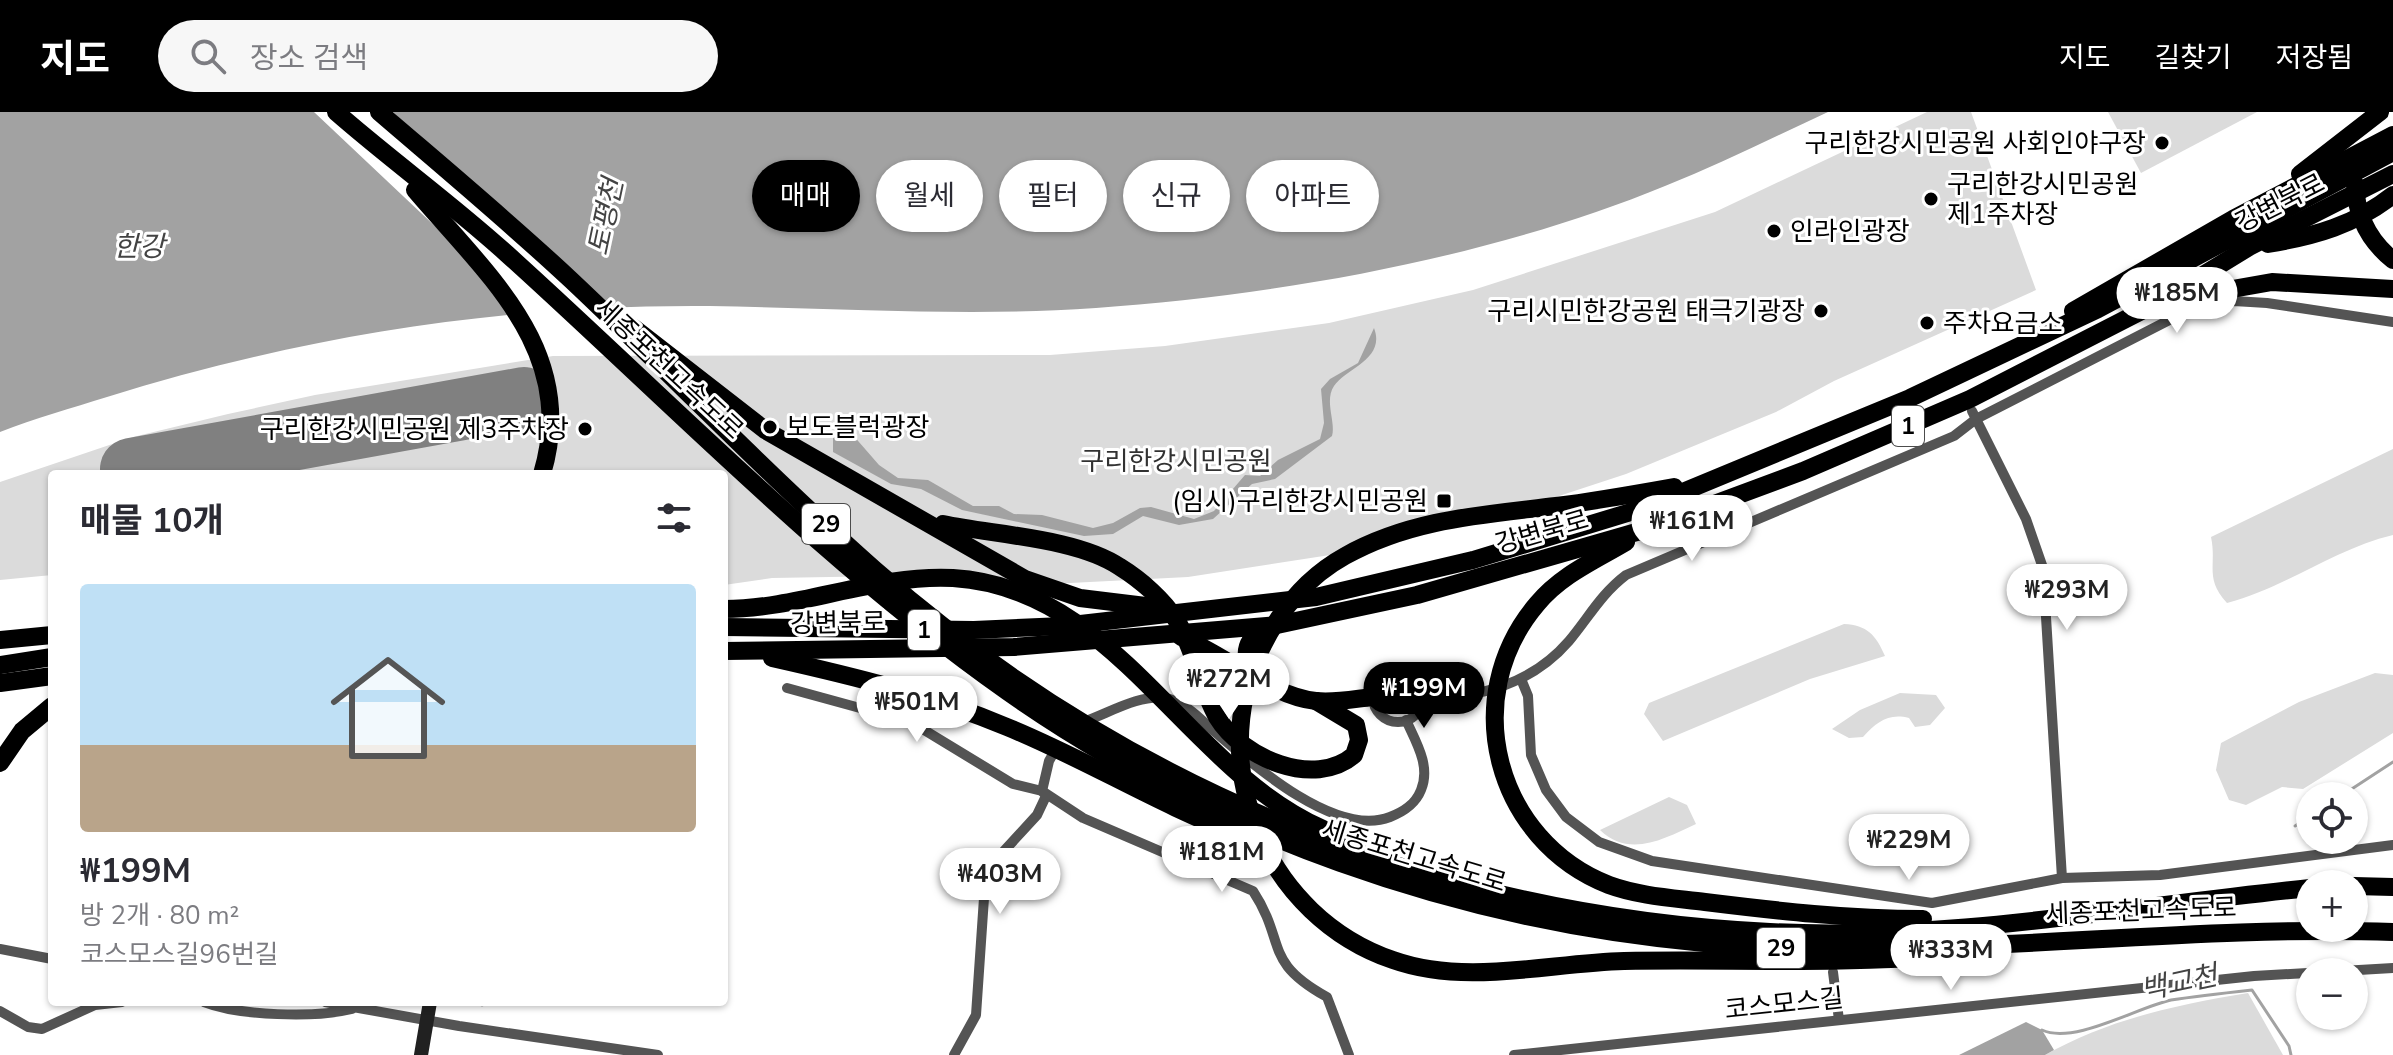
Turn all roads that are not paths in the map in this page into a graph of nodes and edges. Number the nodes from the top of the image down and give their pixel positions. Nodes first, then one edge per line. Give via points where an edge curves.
1 (336, 112) edge
2 (379, 112) edge
3 (2380, 112) edge
4 (2393, 112) edge
5 (403, 133) junction
6 (2393, 135) edge
7 (2393, 152) edge
8 (388, 157) junction
9 (2393, 174) edge
10 (2393, 195) edge
11 (2233, 219) junction
12 (2249, 247) junction
13 (2392, 259) edge
14 (2393, 289) edge
15 (2159, 302) junction
16 (2393, 322) edge
17 (2007, 354) junction
18 (1974, 415) junction
19 (543, 470) edge
20 (1713, 480) junction
21 (928, 521) junction
22 (1647, 529) junction
23 (728, 609) edge
24 (1192, 611) junction
25 (1277, 625) junction
26 (728, 627) edge
27 (48, 635) edge
28 (1175, 635) junction
29 (0, 640) edge
30 (733, 651) edge
31 (48, 658) edge
32 (0, 665) edge
33 (1252, 675) junction
34 (48, 677) edge
35 (1521, 679) junction
36 (0, 683) edge
37 (787, 688) dead end
38 (1372, 697) junction
39 (1423, 698) junction
40 (1316, 701) junction
41 (48, 709) edge
42 (1406, 720) junction
43 (1110, 748) junction
44 (0, 763) edge
45 (1042, 791) junction
46 (2393, 845) edge
47 (2062, 878) junction
48 (2368, 886) edge
49 (2393, 887) edge
50 (1833, 889) junction
51 (2296, 890) edge
52 (1534, 901) junction
53 (1830, 907) dead end
54 (1515, 914) junction
55 (2050, 917) junction
56 (2393, 932) edge
57 (2049, 941) junction
58 (0, 949) edge
59 (48, 958) edge
60 (2393, 968) edge
61 (1833, 972) dead end
62 (93, 1006) edge
63 (218, 1006) edge
64 (348, 1006) edge
65 (429, 1006) edge
66 (360, 1008) junction
67 (0, 1011) edge
68 (427, 1019) junction
69 (1839, 1020) junction
70 (421, 1055) edge
71 (658, 1055) edge
72 (954, 1055) edge
73 (1349, 1055) edge
74 (1514, 1055) edge

1 - 8 highway, 세종포천고속도로 / 29
2 - 5 highway, 세종포천고속도로 / 29
3 - 11 highway
4 - 13 highway via 2366,145 2355,186 2367,232
5 - 21 highway via 636,330 765,430
5 - 43 highway, 세종포천고속도로 / 29 via 565,275 878,573
6 - 11 highway
7 - 17 highway, 강변북로 / 1
8 - 19 highway via 499,289 534,343 546,369 551,400
8 - 43 highway, 세종포천고속도로 / 29 via 501,248 849,568 1007,692
9 - 12 highway, 강변북로 / 1
10 - 12 highway via 2342,226
11 - 17 highway via 2092,298
12 - 15 highway, 강변북로 / 1
14 - 15 highway via 2272,282
15 - 22 highway, 강변북로 / 1 via 1970,399 1803,471
16 - 18 street via 2267,303 2207,305
17 - 20 highway, 강변북로 / 1
18 - 35 street via 1954,436 1626,575 1588,611 1555,655
18 - 47 street via 2026,519 2043,568
20 - 24 highway, 강변북로 / 1 via 1605,520 1408,577 1316,597
20 - 57 highway via 1395,531 1341,557 1285,606 1254,663 1245,694 1239,727 1242,779 1253,826 1271,862 1329,927 1362,947 1393,960 1457,972 1627,961 1882,961
21 - 24 highway via 1025,579 1080,598
21 - 40 highway via 1090,552 1119,566 1176,619 1219,720 1240,741 1279,763 1314,771 1354,755 1358,730 1345,716
22 - 25 highway, 강변북로 / 1 via 1417,595
22 - 55 highway via 1550,590 1519,630 1498,681 1494,708 1501,770 1523,817 1565,861 1611,886 1824,916
23 - 52 highway via 919,579 1008,587 1041,602 1117,654 1213,749 1271,799 1312,824 1357,844
24 - 26 highway, 강변북로 / 1 via 1032,628
25 - 28 highway, 강변북로 / 1
25 - 33 highway via 1251,638 1245,660
27 - 29 highway
28 - 30 highway, 강변북로 / 1 via 1014,647
28 - 33 highway via 1213,650
30 - 54 highway via 900,688 1031,737 1203,821 1416,897
31 - 32 highway
33 - 40 highway
34 - 36 highway
35 - 39 street via 1474,696
35 - 50 street via 1528,696 1531,755 1546,790 1566,817 1599,842 1652,861
37 - 45 street via 911,722 986,771
38 - 39 street via 1381,678 1402,672 1419,684
38 - 40 highway
38 - 42 street via 1383,718
39 - 42 street via 1418,712
41 - 44 highway via 22,731
42 - 45 street via 1425,770 1421,791 1407,810 1385,819 1363,822 1286,789 1192,711 1164,698 1139,701 1077,724 1053,752
43 - 52 highway, 세종포천고속도로 / 29 via 1347,849 1430,877
43 - 54 highway, 세종포천고속도로 / 29 via 1260,832 1379,876
45 - 72 street via 1046,796 1037,815 1004,851 984,898 976,1015
45 - 73 street via 1083,818 1253,891 1267,913 1285,968 1327,997
46 - 47 street via 2160,875
47 - 50 street via 1932,903
48 - 49 highway
50 - 53 street
51 - 55 highway, 세종포천고속도로 / 29
52 - 55 highway, 세종포천고속도로 / 29 via 1621,919 1768,932 1884,933
54 - 57 highway, 세종포천고속도로 / 29 via 1608,931 1783,949
56 - 57 highway, 세종포천고속도로 / 29
58 - 59 street
60 - 69 street, 코스모스길 via 2254,976
61 - 69 street
62 - 67 street via 42,1029
63 - 66 street via 322,1015
64 - 66 street
65 - 68 street
66 - 68 street
68 - 70 street
68 - 71 street
69 - 74 street, 코스모스길

